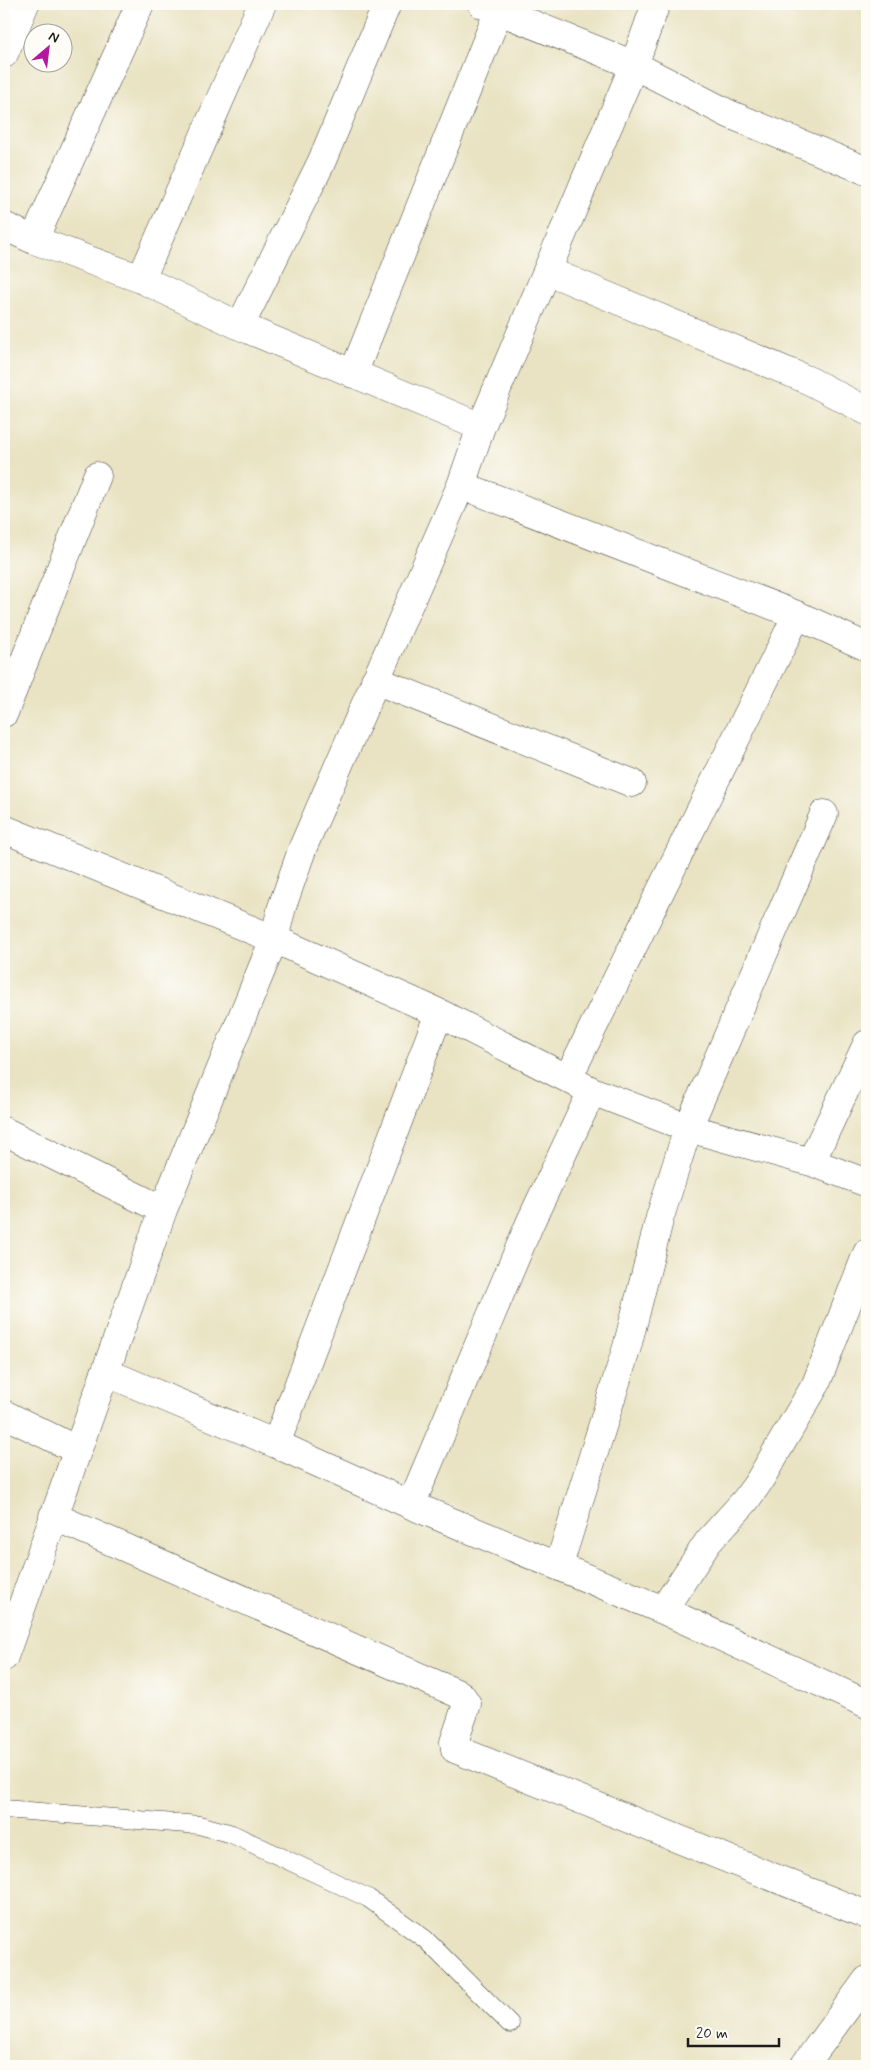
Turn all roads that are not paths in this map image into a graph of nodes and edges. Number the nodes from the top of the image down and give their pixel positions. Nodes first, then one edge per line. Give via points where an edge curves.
1 (25, 4) edge
2 (140, 4) edge
3 (262, 4) edge
4 (387, 4) edge
5 (656, 4) edge
6 (491, 7) edge
7 (4, 54) edge
8 (634, 65) junction
9 (867, 171) edge
10 (4, 226) edge
11 (34, 240) junction
12 (548, 271) junction
13 (141, 279) junction
14 (240, 326) junction
15 (353, 374) junction
16 (867, 411) edge
17 (481, 427) junction
18 (97, 476) dead end
19 (461, 484) junction
20 (797, 615) junction
21 (867, 647) edge
22 (375, 680) junction
23 (4, 713) edge
24 (632, 783) dead end
25 (824, 814) dead end
26 (4, 828) edge
27 (274, 939) junction
28 (439, 1013) junction
29 (867, 1044) edge
30 (568, 1078) junction
31 (592, 1091) junction
32 (688, 1128) junction
33 (4, 1131) edge
34 (811, 1162) junction
35 (867, 1184) edge
36 (163, 1210) junction
37 (867, 1253) edge
38 (105, 1372) junction
39 (4, 1414) edge
40 (276, 1444) junction
41 (77, 1450) junction
42 (411, 1505) junction
43 (53, 1516) junction
44 (559, 1565) junction
45 (664, 1610) junction
46 (10, 1627) edge
47 (4, 1657) edge
48 (867, 1704) edge
49 (4, 1809) edge
50 (867, 1915) edge
51 (867, 1980) edge
52 (510, 2024) dead end
53 (804, 2066) edge

1 - 7 street
2 - 11 street
3 - 13 street
4 - 14 street via 321,163
5 - 8 street
6 - 8 street
6 - 15 street
8 - 9 street via 729,114
8 - 12 street
10 - 11 street
11 - 13 street
12 - 16 street via 810,381
12 - 17 street
13 - 14 street
14 - 15 street
15 - 17 street
17 - 19 street
18 - 23 street
19 - 20 street
19 - 22 street
20 - 21 street
20 - 30 street
22 - 24 street
22 - 27 street via 303,848
25 - 32 street
26 - 27 street
27 - 28 street
27 - 36 street
28 - 30 street
28 - 40 street
29 - 34 street
30 - 31 street
31 - 32 street
31 - 42 street via 530,1223
32 - 34 street
32 - 44 street via 660,1217 627,1347
33 - 36 street
34 - 35 street
36 - 38 street
37 - 45 street via 816,1384 758,1483 708,1542
38 - 40 street
38 - 41 street
39 - 41 street
40 - 42 street
41 - 43 street
42 - 44 street
43 - 46 street
43 - 50 street via 461,1695 467,1704 454,1742 455,1749
44 - 45 street
45 - 48 street
46 - 47 street
49 - 52 lane via 200,1825 232,1834 368,1898 425,1939
51 - 53 street

